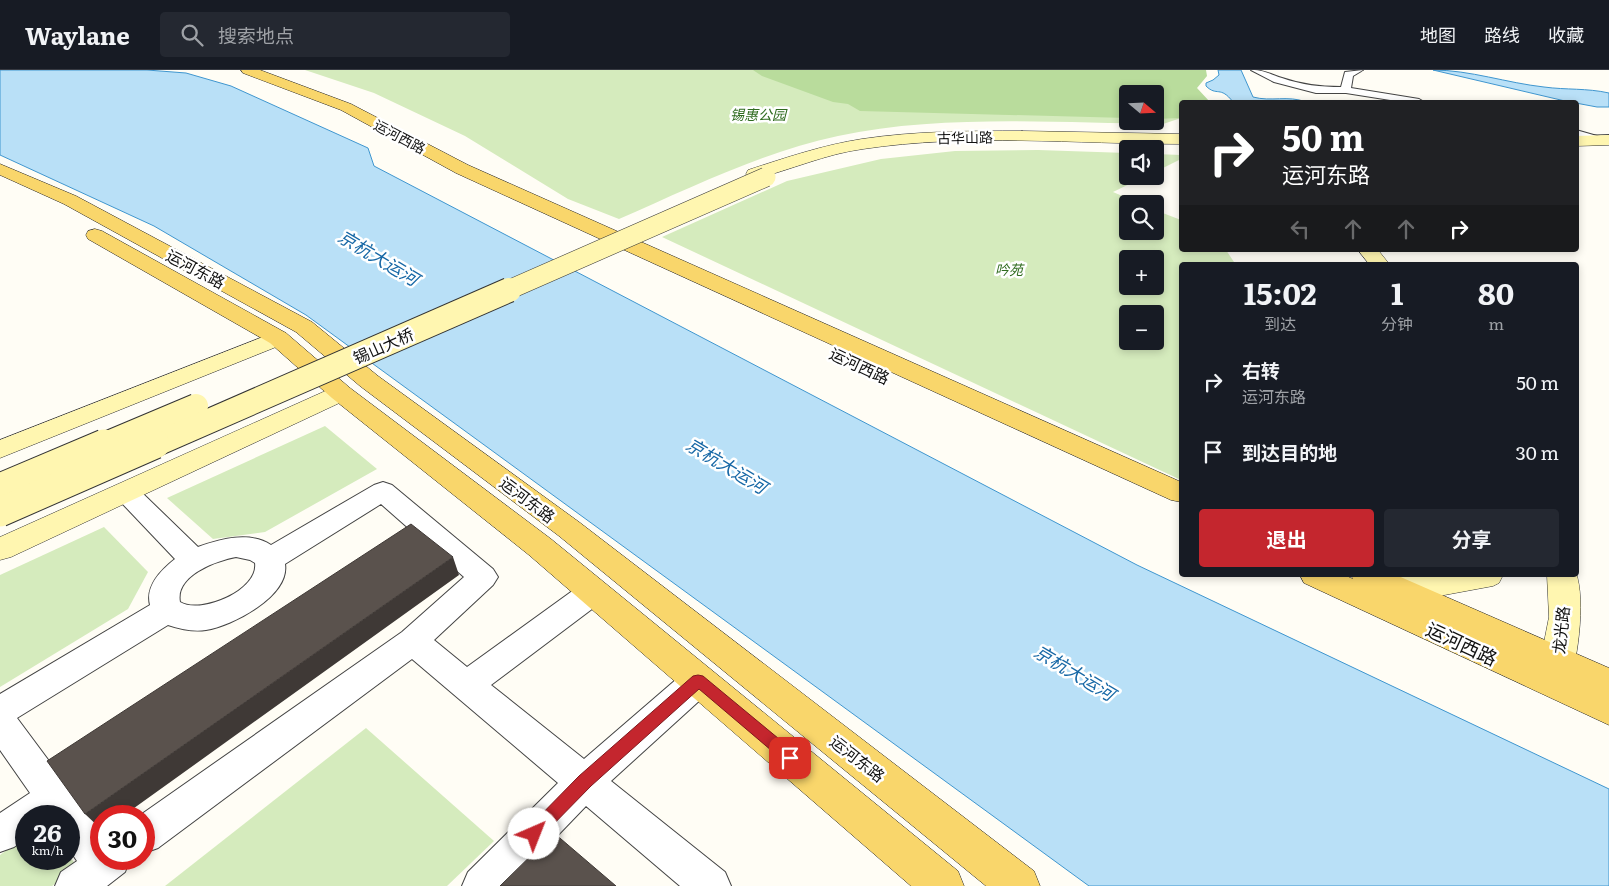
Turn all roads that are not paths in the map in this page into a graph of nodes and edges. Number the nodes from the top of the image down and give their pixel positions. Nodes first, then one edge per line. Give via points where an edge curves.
1 (248, 70) edge
2 (1256, 70) edge
3 (1336, 70) edge
4 (1358, 70) edge
5 (1348, 74) junction
6 (1346, 90) junction
7 (1407, 100) edge
8 (1579, 134) edge
9 (1179, 139) edge
10 (1579, 141) edge
11 (1606, 143) edge
12 (1179, 148) edge
13 (1579, 149) edge
14 (0, 170) edge
15 (760, 176) junction
16 (0, 186) edge
17 (549, 208) junction
18 (1370, 252) edge
19 (1378, 262) edge
20 (278, 338) junction
21 (342, 393) junction
22 (0, 450) edge
23 (0, 488) edge
24 (126, 492) junction
25 (1179, 492) edge
26 (0, 512) edge
27 (1179, 512) edge
28 (0, 549) edge
29 (269, 560) junction
30 (194, 561) junction
31 (1320, 577) edge
32 (1370, 577) edge
33 (1395, 577) edge
34 (1484, 577) edge
35 (1562, 577) edge
36 (593, 592) junction
37 (167, 610) junction
38 (413, 640) junction
39 (1555, 672) junction
40 (698, 681) junction
41 (1609, 683) edge
42 (467, 685) junction
43 (1609, 710) edge
44 (0, 711) edge
45 (0, 722) edge
46 (585, 781) junction
47 (45, 805) edge
48 (155, 827) edge
49 (15, 828) edge
50 (0, 834) edge
51 (80, 851) edge
52 (90, 863) edge
53 (482, 886) edge
54 (711, 886) edge
55 (944, 886) edge
56 (1019, 886) edge

1 - 17 main road, 运河西路 via 346,107 462,169
2 - 6 street via 1277,80 1316,90
3 - 5 street
4 - 5 street
5 - 6 street
6 - 7 street
8 - 11 street
9 - 15 main road, 古华山路 via 984,135 921,138 862,144 808,155
10 - 11 main road
11 - 13 main road
12 - 15 main road, 古华山路 via 929,146 860,153
14 - 56 main road, 运河东路 via 70,200 304,327 369,381 569,529
15 - 23 main road, 锡山大桥, bridge
15 - 26 main road, 锡山大桥, bridge
16 - 20 main road, 运河东路 via 47,207
17 - 25 main road, 运河西路
17 - 27 main road, 运河西路 via 555,224
18 - 19 main road
20 - 21 main road, 运河东路
20 - 22 main road
21 - 24 main road
21 - 36 main road, 运河东路
24 - 28 main road
24 - 30 street
29 - 30 street via 262,552 236,547 219,550
29 - 37 street via 269,575 257,593 226,612 191,619
29 - 38 street via 383,491 483,577
30 - 37 street via 173,577 165,589 163,600
31 - 39 main road, 运河西路
32 - 39 main road, 运河西路
33 - 34 main road via 1439,584
35 - 39 main road, 龙光路 via 1565,617
36 - 40 main road, 运河东路
36 - 42 street
37 - 44 street
38 - 42 street
38 - 48 street
39 - 41 main road, 运河西路
39 - 43 main road, 运河西路
40 - 46 street
40 - 55 main road, 运河东路
42 - 46 street
45 - 47 street
46 - 53 street
46 - 54 street
49 - 50 street
51 - 52 street

